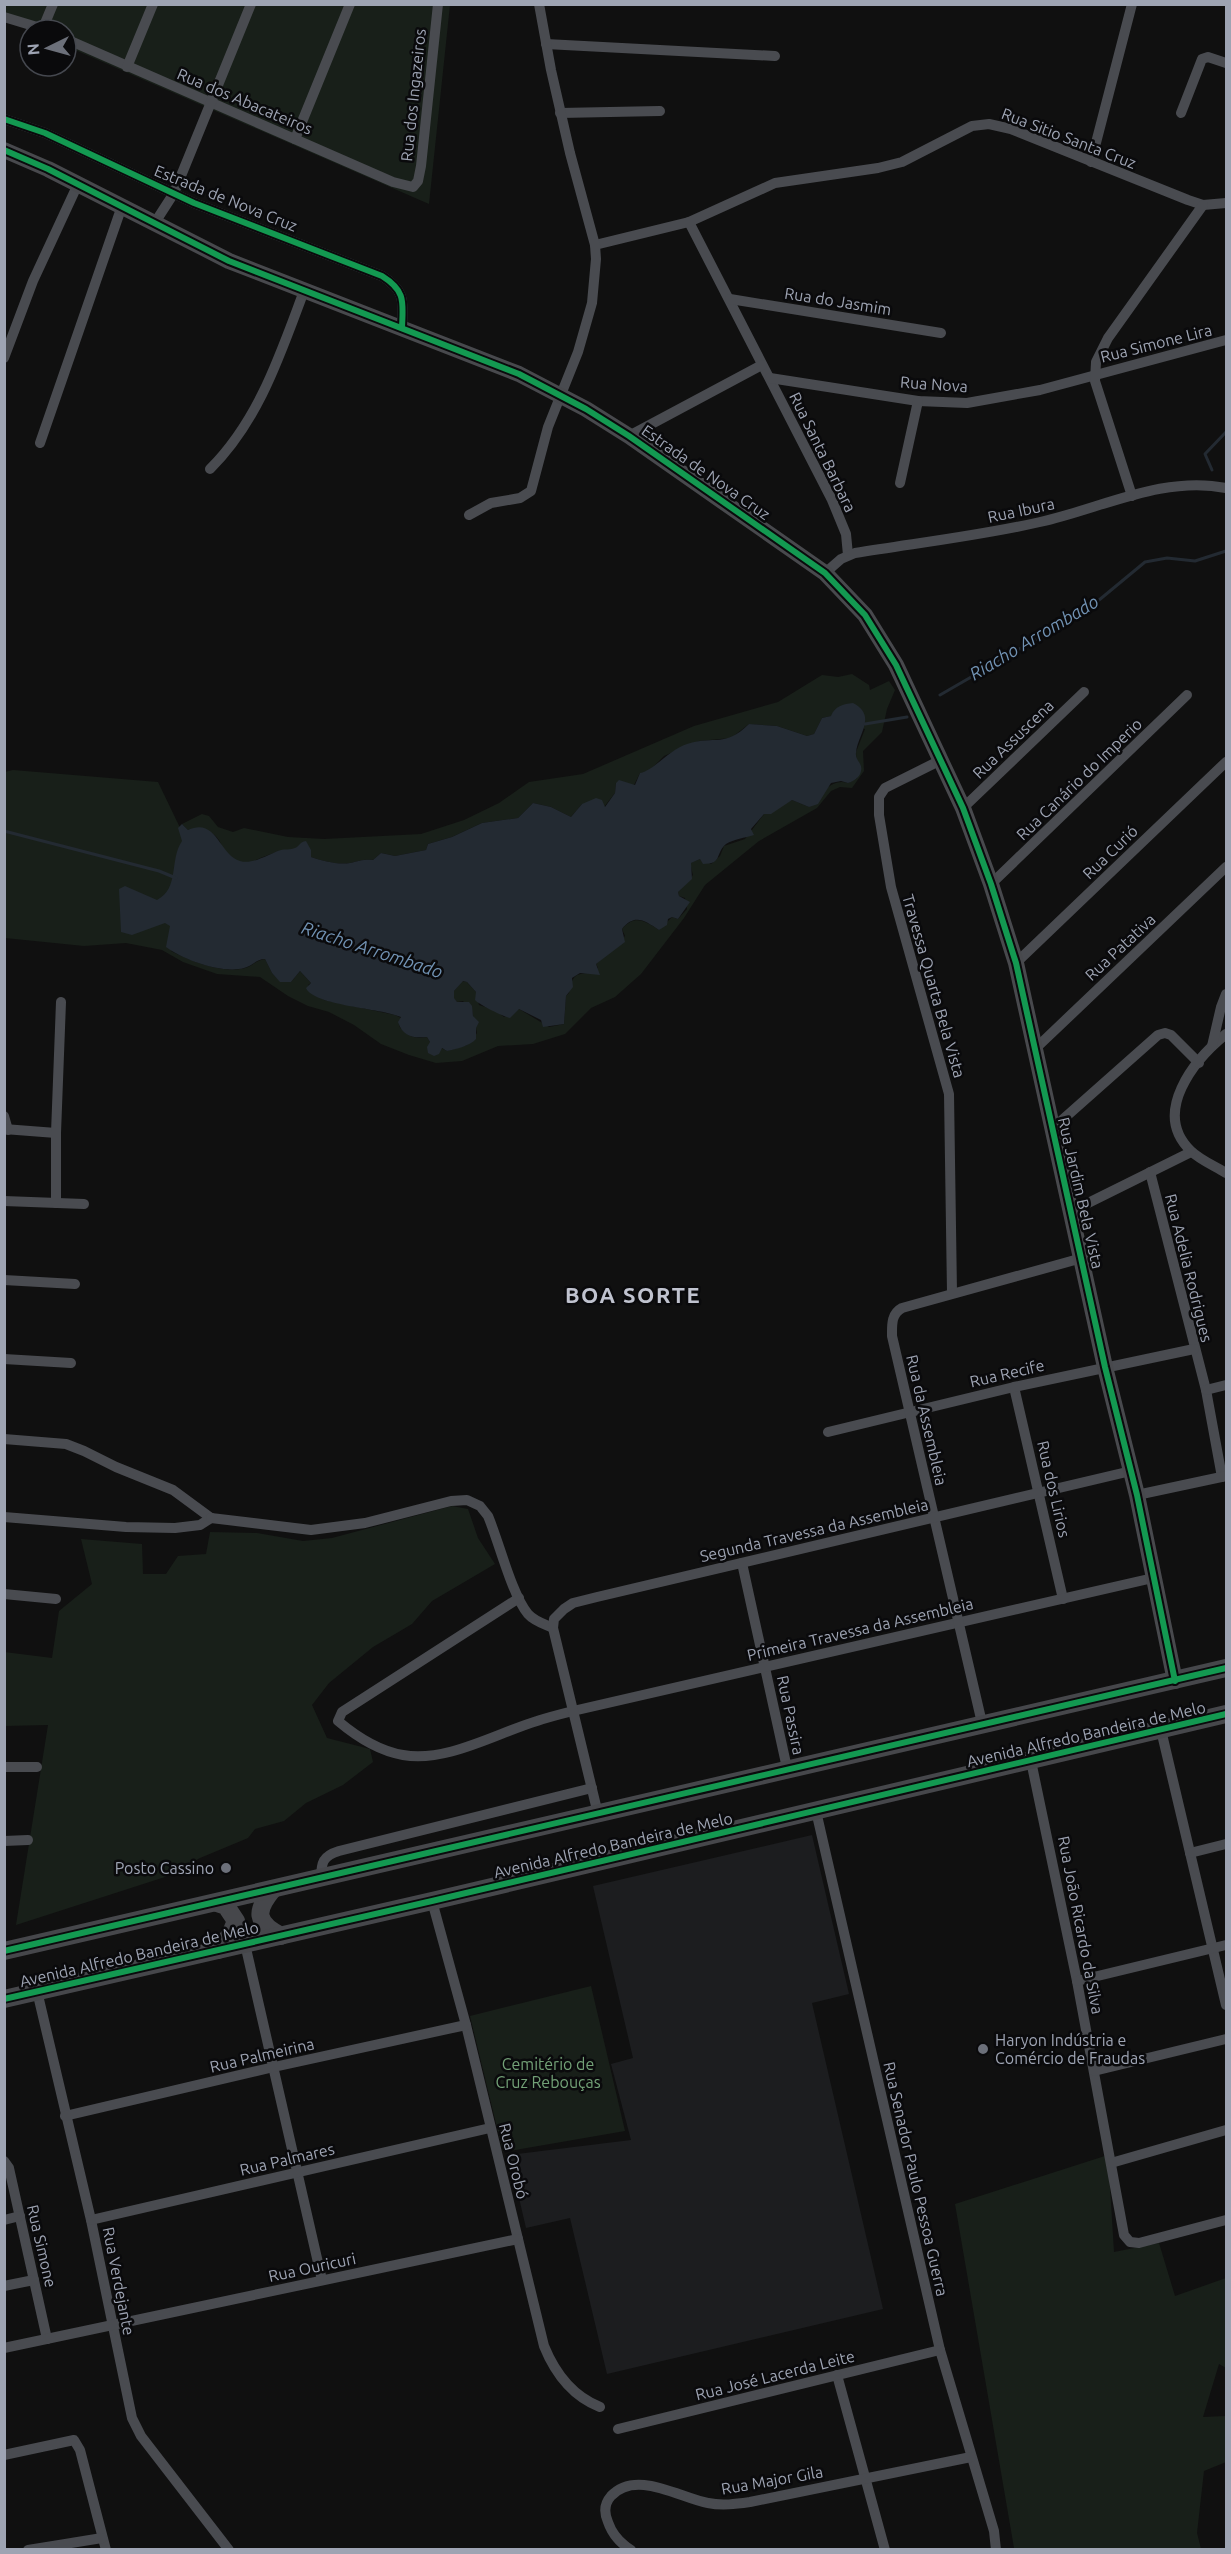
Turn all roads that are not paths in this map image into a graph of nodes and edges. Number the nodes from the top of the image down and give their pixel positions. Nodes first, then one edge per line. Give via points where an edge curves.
1 (153, 4) edge
2 (251, 4) edge
3 (350, 4) edge
4 (438, 4) edge
5 (539, 4) edge
6 (1132, 4) edge
7 (546, 44) junction
8 (78, 45) edge
9 (775, 56) dead end
10 (1227, 63) edge
11 (127, 67) junction
12 (211, 103) junction
13 (660, 111) dead end
14 (560, 113) junction
15 (1181, 113) dead end
16 (4, 119) edge
17 (295, 139) junction
18 (4, 150) edge
19 (1091, 162) junction
20 (78, 184) junction
21 (413, 187) joint
22 (174, 193) junction
23 (1227, 203) edge
24 (1203, 205) junction
25 (122, 206) junction
26 (689, 222) junction
27 (154, 224) junction
28 (595, 245) junction
29 (304, 291) junction
30 (730, 299) junction
31 (402, 327) junction
32 (941, 333) dead end
33 (1227, 340) edge
34 (4, 358) edge
35 (762, 365) junction
36 (1094, 374) junction
37 (770, 378) junction
38 (561, 396) junction
39 (918, 401) junction
40 (629, 436) junction
41 (40, 443) dead end
42 (210, 469) dead end
43 (900, 483) dead end
44 (1227, 488) edge
45 (1132, 496) junction
46 (469, 515) dead end
47 (848, 555) junction
48 (825, 573) junction
49 (1084, 692) dead end
50 (1187, 695) dead end
51 (924, 723) joint
52 (941, 760) junction
53 (1227, 762) edge
54 (963, 808) junction
55 (1227, 867) edge
56 (991, 884) junction
57 (1016, 963) junction
58 (1227, 994) edge
59 (61, 1002) dead end
60 (1227, 1034) edge
61 (1212, 1046) junction
62 (1035, 1049) junction
63 (1198, 1063) junction
64 (4, 1116) edge
65 (1052, 1129) junction
66 (6, 1130) edge
67 (56, 1133) junction
68 (1191, 1152) junction
69 (1150, 1172) junction
70 (1227, 1173) edge
71 (4, 1201) edge
72 (56, 1203) junction
73 (84, 1204) dead end
74 (1072, 1211) junction
75 (1082, 1258) junction
76 (4, 1280) edge
77 (75, 1284) dead end
78 (952, 1293) junction
79 (1194, 1349) junction
80 (4, 1359) edge
81 (71, 1363) dead end
82 (1105, 1367) junction
83 (1227, 1385) edge
84 (1014, 1387) junction
85 (1206, 1390) junction
86 (910, 1413) junction
87 (828, 1432) dead end
88 (4, 1438) edge
89 (1131, 1471) junction
90 (1224, 1477) edge
91 (1040, 1493) junction
92 (1137, 1495) junction
93 (4, 1517) edge
94 (211, 1518) junction
95 (934, 1518) junction
96 (742, 1563) junction
97 (1154, 1578) junction
98 (4, 1594) edge
99 (519, 1598) junction
100 (56, 1599) dead end
101 (1063, 1599) junction
102 (957, 1622) junction
103 (553, 1628) junction
104 (765, 1666) junction
105 (1227, 1668) edge
106 (1175, 1681) junction
107 (573, 1711) junction
108 (1227, 1714) edge
109 (982, 1724) junction
110 (1161, 1730) junction
111 (1031, 1761) junction
112 (4, 1767) edge
113 (37, 1767) dead end
114 (787, 1768) junction
115 (592, 1788) junction
116 (816, 1811) junction
117 (598, 1814) junction
118 (4, 1840) edge
119 (28, 1840) dead end
120 (1227, 1844) edge
121 (1190, 1852) junction
122 (321, 1878) junction
123 (273, 1890) junction
124 (432, 1901) junction
125 (217, 1903) junction
126 (281, 1936) junction
127 (245, 1944) junction
128 (1227, 1945) edge
129 (1213, 1948) junction
130 (218, 1950) junction
131 (4, 1951) edge
132 (1077, 1981) junction
133 (37, 1991) junction
134 (4, 1999) edge
135 (1227, 2005) edge
136 (466, 2025) junction
137 (1227, 2039) edge
138 (274, 2067) junction
139 (1094, 2070) junction
140 (65, 2116) junction
141 (490, 2128) junction
142 (1227, 2130) edge
143 (4, 2161) edge
144 (1111, 2163) junction
145 (297, 2171) junction
146 (20, 2216) junction
147 (4, 2220) edge
148 (91, 2220) junction
149 (1227, 2220) edge
150 (518, 2239) junction
151 (34, 2280) junction
152 (322, 2280) junction
153 (4, 2286) edge
154 (112, 2326) junction
155 (47, 2339) junction
156 (4, 2348) edge
157 (940, 2350) junction
158 (837, 2375) junction
159 (600, 2407) dead end
160 (618, 2429) dead end
161 (4, 2455) edge
162 (971, 2457) junction
163 (867, 2477) junction
164 (102, 2538) junction
165 (28, 2550) edge
166 (105, 2550) edge
167 (229, 2550) edge
168 (631, 2550) edge
169 (885, 2550) edge
170 (996, 2550) edge

1 - 11 street
2 - 12 street
3 - 17 street
4 - 21 street, Rua dos Ingazeiros via 421,166
5 - 7 street
6 - 19 street
7 - 9 street
7 - 14 street
8 - 11 street, Rua dos Abacateiros
10 - 15 street via 1202,59
11 - 12 street, Rua dos Abacateiros
12 - 17 street, Rua dos Abacateiros
12 - 22 street
13 - 14 street
14 - 28 street
16 - 22 street, Estrada de Nova Cruz via 45,133
17 - 21 street, Rua dos Abacateiros
18 - 20 main road, Estrada de Nova Cruz
19 - 24 street, Rua Sitio Santa Cruz
19 - 26 street, Rua Sitio Santa Cruz via 1011,129 982,124 958,132 902,162 775,183
20 - 25 main road, Estrada de Nova Cruz
20 - 34 street via 33,281
22 - 27 street
22 - 31 street, Estrada de Nova Cruz via 382,276 396,285 401,294
23 - 24 street, Rua Sitio Santa Cruz
24 - 36 street via 1108,338
25 - 27 main road, Estrada de Nova Cruz
25 - 41 street
26 - 28 street, Rua Sitio Santa Cruz
26 - 30 street, Rua Santa Barbara
27 - 29 main road, Estrada de Nova Cruz via 229,261
28 - 38 street via 592,303 573,370
29 - 31 main road, Estrada de Nova Cruz
29 - 42 street via 260,399 231,447
30 - 32 street, Rua do Jasmim
30 - 35 street, Rua Santa Barbara
31 - 38 main road, Estrada de Nova Cruz via 519,374
33 - 36 street, Rua Simone Lira
35 - 37 street, Rua Santa Barbara
35 - 40 street
36 - 39 street, Rua Nova via 1040,390 976,402
36 - 45 street
37 - 39 street, Rua Nova
37 - 47 street, Rua Santa Barbara via 841,518
38 - 40 main road, Estrada de Nova Cruz
38 - 46 street via 548,427 531,491 520,498 491,503
39 - 43 street
40 - 48 main road, Estrada de Nova Cruz
44 - 45 street, Rua Ibura via 1181,486
45 - 47 street, Rua Ibura via 1042,522
47 - 48 street, Rua Ibura
48 - 51 main road, Estrada de Nova Cruz via 854,602 881,638
49 - 54 street, Rua Assuscena
50 - 56 street, Rua Canário do Imperio
51 - 52 main road, Rua Jardim Bela Vista
52 - 54 main road, Rua Jardim Bela Vista
52 - 78 street, Travessa Quarta Bela Vista via 885,788 879,794 879,803 896,912 949,1095
53 - 57 street, Rua Curió
54 - 56 main road, Rua Jardim Bela Vista
55 - 62 street, Rua Patativa
56 - 57 main road, Rua Jardim Bela Vista
57 - 62 main road, Rua Jardim Bela Vista
58 - 61 street
59 - 67 street
60 - 61 street
61 - 63 street
62 - 65 main road, Rua Jardim Bela Vista
63 - 65 street via 1171,1035 1158,1035
63 - 68 street via 1184,1083 1174,1116 1178,1133
64 - 66 street
65 - 74 main road, Rua Jardim Bela Vista
66 - 67 street
67 - 72 street
68 - 69 street
68 - 70 street
69 - 74 street
69 - 79 street, Rua Adelia Rodrigues
71 - 72 street
72 - 73 street
74 - 75 main road, Rua Jardim Bela Vista
75 - 78 street, Rua da Assembleia
75 - 82 main road, Rua Jardim Bela Vista
76 - 77 street
78 - 86 street, Rua da Assembleia via 902,1308 893,1317 892,1336
79 - 82 street, Rua Recife
79 - 85 street, Rua Adelia Rodrigues
80 - 81 street
82 - 84 street, Rua Recife
82 - 89 main road, Rua Jardim Bela Vista
83 - 85 street
84 - 86 street, Rua Recife
84 - 91 street, Rua dos Lirios
85 - 90 street, Rua Adelia Rodrigues
86 - 87 street, Rua Recife
86 - 95 street, Rua da Assembleia
88 - 94 street via 66,1444 172,1490
89 - 91 street, Segunda Travessa da Assembleia
89 - 92 main road, Rua Jardim Bela Vista
90 - 92 street
91 - 95 street, Segunda Travessa da Assembleia
91 - 101 street, Rua dos Lirios
92 - 97 main road, Rua Jardim Bela Vista
93 - 94 street via 175,1528 200,1525
94 - 99 street via 311,1530 365,1523 467,1500 480,1506 488,1516
95 - 96 street, Segunda Travessa da Assembleia
95 - 102 street, Rua da Assembleia
96 - 103 street, Segunda Travessa da Assembleia via 573,1604 557,1614
96 - 104 street, Rua Passira
97 - 101 street, Primeira Travessa da Assembleia
97 - 106 main road, Rua Jardim Bela Vista
98 - 100 street
99 - 103 street via 534,1619
99 - 107 street, Primeira Travessa da Assembleia via 342,1712 338,1721 354,1735 382,1749 405,1756 430,1755
101 - 102 street, Primeira Travessa da Assembleia
102 - 104 street, Primeira Travessa da Assembleia
102 - 109 street, Rua da Assembleia
103 - 107 street
104 - 107 street, Primeira Travessa da Assembleia
104 - 114 street, Rua Passira
105 - 106 highway, Avenida Alfredo Bandeira de Melo
106 - 109 highway, Avenida Alfredo Bandeira de Melo
107 - 115 street
108 - 110 highway, Avenida Alfredo Bandeira de Melo
109 - 114 highway, Avenida Alfredo Bandeira de Melo
110 - 111 highway, Avenida Alfredo Bandeira de Melo
110 - 121 street
111 - 116 highway, Avenida Alfredo Bandeira de Melo
111 - 132 street, Rua João Ricardo da Silva
112 - 113 street
114 - 117 highway, Avenida Alfredo Bandeira de Melo
115 - 117 street
115 - 122 street via 339,1851 323,1859
116 - 124 highway, Avenida Alfredo Bandeira de Melo
116 - 157 street, Rua Senador Paulo Pessoa Guerra
117 - 122 highway, Avenida Alfredo Bandeira de Melo
118 - 119 street
120 - 121 street
121 - 129 street
122 - 123 highway, Avenida Alfredo Bandeira de Melo
123 - 125 highway, Avenida Alfredo Bandeira de Melo
123 - 126 highway via 261,1906 260,1915 262,1922
124 - 126 highway, Avenida Alfredo Bandeira de Melo
124 - 136 street, Rua Orobó
125 - 130 highway via 226,1906 236,1922
125 - 131 highway, Avenida Alfredo Bandeira de Melo
126 - 127 highway, Avenida Alfredo Bandeira de Melo
127 - 130 highway, Avenida Alfredo Bandeira de Melo
127 - 138 street
128 - 129 street
129 - 132 street
129 - 135 street
130 - 133 highway, Avenida Alfredo Bandeira de Melo
132 - 139 street, Rua João Ricardo da Silva
133 - 134 highway, Avenida Alfredo Bandeira de Melo
133 - 140 street, Rua Verdejante
136 - 138 street, Rua Palmeirina
136 - 141 street, Rua Orobó
137 - 139 street
138 - 140 street, Rua Palmeirina
138 - 145 street
139 - 144 street, Rua João Ricardo da Silva
140 - 148 street, Rua Verdejante
141 - 145 street, Rua Palmares
141 - 150 street, Rua Orobó
142 - 144 street
143 - 146 street, Rua Simone
144 - 149 street, Rua João Ricardo da Silva via 1122,2232 1128,2241 1153,2241
145 - 148 street, Rua Palmares
145 - 152 street
146 - 147 street
146 - 151 street, Rua Simone
148 - 154 street, Rua Verdejante
150 - 152 street, Rua Ouricuri
150 - 159 street, Rua Orobó via 549,2359 574,2392
151 - 153 street
151 - 155 street, Rua Simone
152 - 154 street, Rua Ouricuri
154 - 155 street, Rua Ouricuri
154 - 167 street, Rua Verdejante via 135,2427
155 - 156 street, Rua Ouricuri
157 - 158 street, Rua José Lacerda Leite
157 - 162 street, Rua Senador Paulo Pessoa Guerra
158 - 160 street, Rua José Lacerda Leite
158 - 163 street
161 - 164 street via 71,2439 77,2443
162 - 163 street, Rua Major Gila
162 - 170 street, Rua Senador Paulo Pessoa Guerra via 994,2531
163 - 168 street, Rua Major Gila via 728,2504 701,2502 646,2486 626,2488 610,2497 605,2515 615,2537
163 - 169 street
164 - 165 street
164 - 166 street

